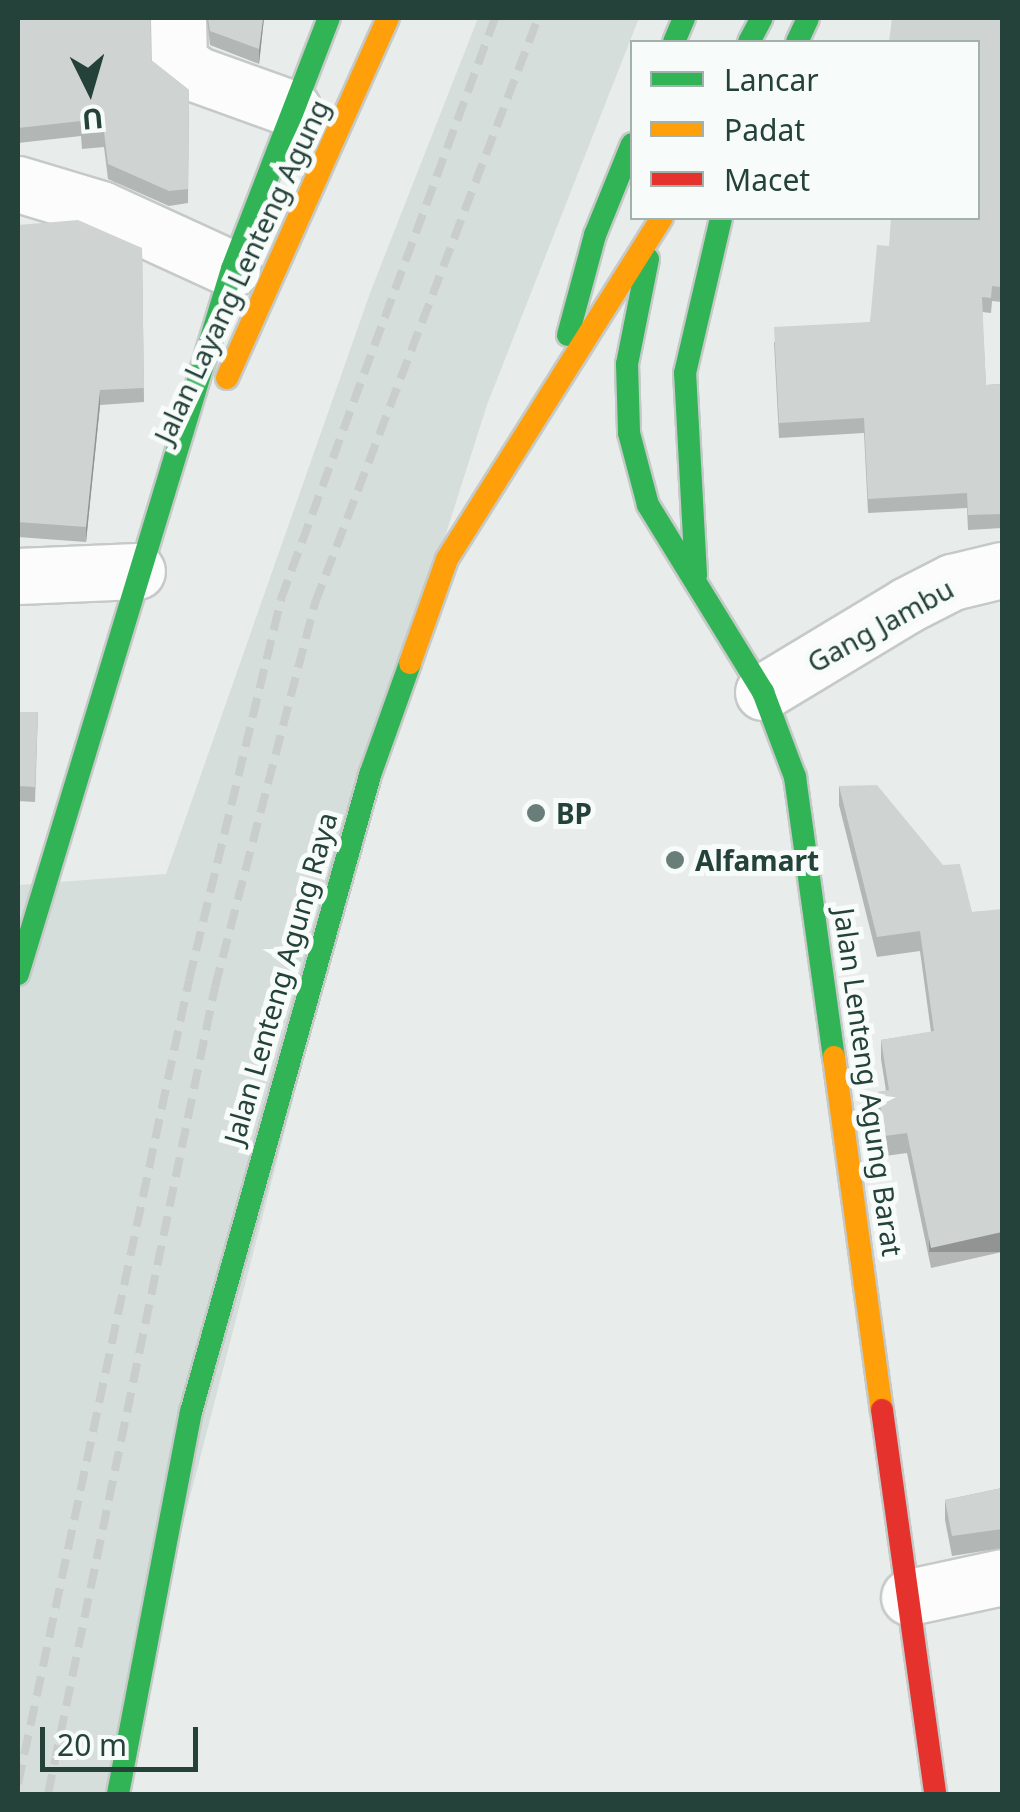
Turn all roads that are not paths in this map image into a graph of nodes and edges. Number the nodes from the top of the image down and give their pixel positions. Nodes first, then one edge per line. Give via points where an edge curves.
1 (178, 18) edge
2 (329, 18) edge
3 (388, 18) edge
4 (762, 18) edge
5 (750, 40) edge
6 (293, 109) junction
7 (630, 149) edge
8 (18, 184) edge
9 (721, 220) edge
10 (657, 227) edge
11 (232, 269) junction
12 (557, 377) junction
13 (141, 559) junction
14 (1002, 570) edge
15 (696, 574) junction
16 (18, 576) edge
17 (778, 682) junction
18 (18, 974) edge
19 (1002, 1577) edge
20 (909, 1597) junction
21 (118, 1794) edge
22 (935, 1794) edge

1 - 6 street via 179,61 196,74
2 - 6 main road
3 - 13 main road, Jalan Layang Lenteng Agung via 290,248
4 - 5 main road
6 - 11 main road
7 - 12 main road via 595,235
8 - 11 street via 101,209
9 - 15 main road via 685,374
10 - 12 main road, Jalan Lenteng Agung Raya
10 - 15 main road, Jalan Lenteng Agung Barat via 628,364 629,433 648,505
11 - 13 main road
12 - 21 main road, Jalan Lenteng Agung Raya via 448,559 370,775 191,1412
13 - 16 street
13 - 18 main road
14 - 17 street, Gang Jambu via 952,582
15 - 17 main road, Jalan Lenteng Agung Barat
17 - 20 main road, Jalan Lenteng Agung Barat via 804,828
19 - 20 street
20 - 22 main road, Jalan Lenteng Agung Barat

